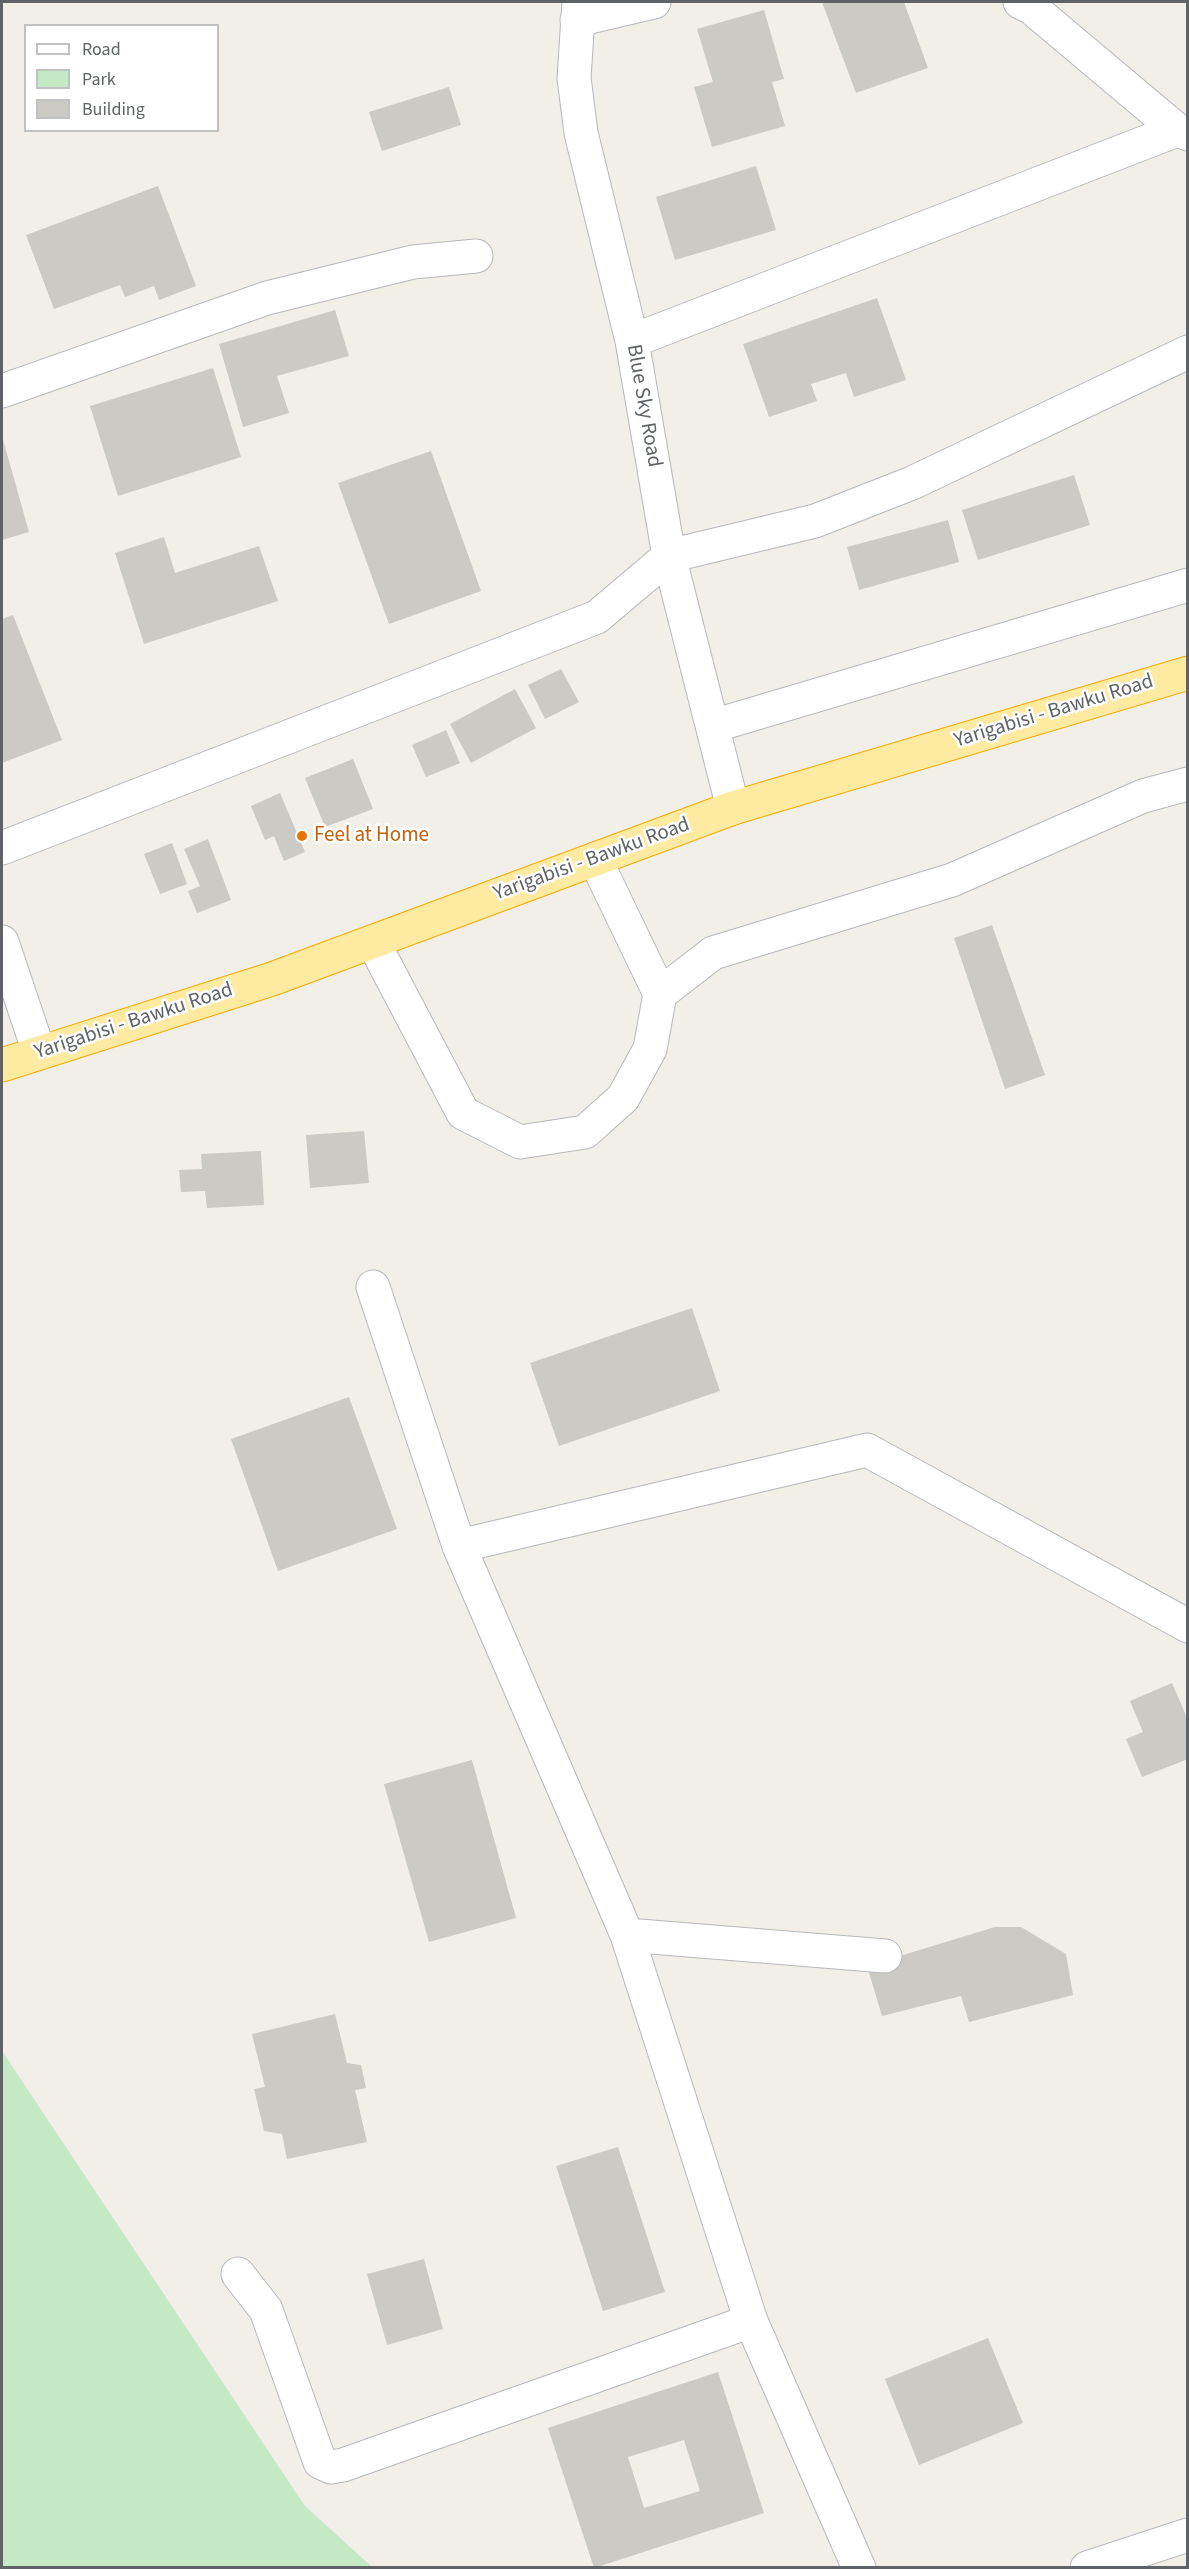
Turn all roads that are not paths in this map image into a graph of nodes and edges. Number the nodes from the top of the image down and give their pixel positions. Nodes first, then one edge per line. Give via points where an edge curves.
1 (654, 2) edge
2 (1020, 2) edge
3 (578, 11) edge
4 (1182, 132) edge
5 (476, 256) dead end
6 (632, 341) junction
7 (1188, 352) edge
8 (2, 391) edge
9 (669, 556) junction
10 (1188, 585) edge
11 (1188, 673) edge
12 (712, 726) junction
13 (1188, 784) edge
14 (733, 808) junction
15 (2, 848) edge
16 (595, 859) junction
17 (2, 942) edge
18 (373, 942) junction
19 (660, 994) junction
20 (39, 1052) junction
21 (2, 1065) edge
22 (373, 1287) dead end
23 (459, 1546) junction
24 (1188, 1626) edge
25 (627, 1935) junction
26 (885, 1956) dead end
27 (238, 2274) dead end
28 (751, 2321) junction
29 (1188, 2535) edge
30 (859, 2568) edge
31 (1087, 2568) edge

1 - 3 street
2 - 4 street
3 - 6 street, Blue Sky Road via 574,78 581,133
4 - 6 street
5 - 8 street via 412,262 267,298
6 - 9 street, Blue Sky Road
7 - 9 street via 912,483 825,517
9 - 12 street, Blue Sky Road
9 - 15 street via 597,617
10 - 12 street
11 - 14 highway, Yarigabisi - Bawku Road
12 - 14 street, Blue Sky Road
13 - 19 street via 1143,796 952,880 713,953
14 - 16 highway, Yarigabisi - Bawku Road
16 - 18 highway, Yarigabisi - Bawku Road
16 - 19 street
17 - 20 street
18 - 19 street via 463,1113 520,1142 585,1132 623,1098 650,1049
18 - 20 highway, Yarigabisi - Bawku Road via 272,979
20 - 21 highway, Yarigabisi - Bawku Road
22 - 23 street
23 - 24 street via 867,1450
23 - 25 street
25 - 26 street
25 - 28 street
27 - 28 street via 266,2310 320,2462 331,2467
28 - 30 street
29 - 31 street

